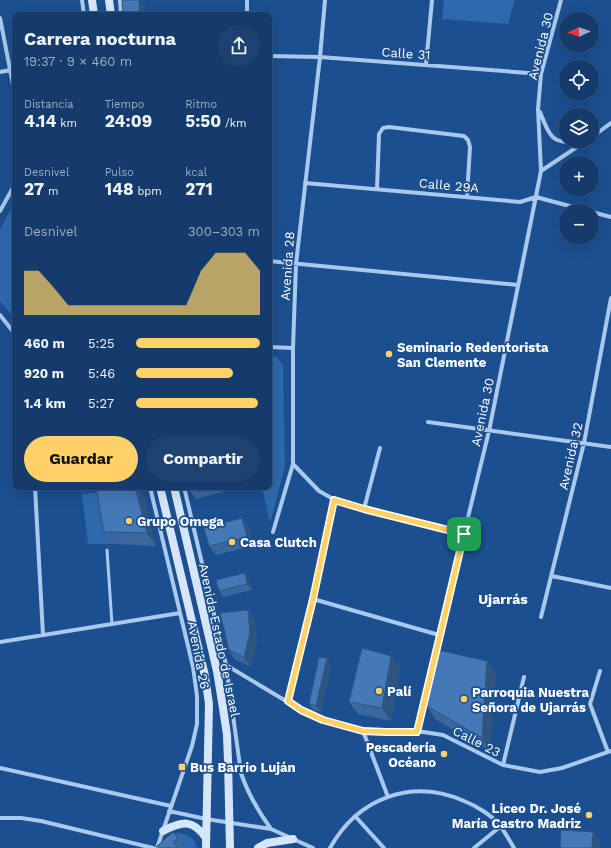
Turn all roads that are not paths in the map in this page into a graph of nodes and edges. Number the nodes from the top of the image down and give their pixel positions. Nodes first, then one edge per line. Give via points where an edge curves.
1 (82, 0) edge
2 (92, 0) edge
3 (109, 0) edge
4 (120, 0) edge
5 (247, 0) edge
6 (325, 0) edge
7 (432, 0) edge
8 (561, 0) edge
9 (84, 12) edge
10 (94, 12) edge
11 (111, 12) edge
12 (121, 12) edge
13 (247, 12) edge
14 (0, 18) edge
15 (272, 56) edge
16 (320, 57) junction
17 (12, 65) edge
18 (426, 65) junction
19 (12, 69) edge
20 (0, 72) edge
21 (541, 74) junction
22 (538, 109) junction
23 (611, 123) edge
24 (599, 132) edge
25 (559, 141) edge
26 (576, 148) edge
27 (541, 171) junction
28 (305, 183) junction
29 (12, 189) edge
30 (377, 189) junction
31 (467, 196) junction
32 (536, 197) junction
33 (562, 204) edge
34 (0, 211) edge
35 (599, 214) edge
36 (611, 217) edge
37 (272, 261) edge
38 (296, 264) junction
39 (518, 284) junction
40 (611, 298) edge
41 (0, 315) edge
42 (12, 330) edge
43 (272, 347) edge
44 (293, 348) junction
45 (428, 422) dead end
46 (489, 431) junction
47 (584, 443) junction
48 (611, 447) edge
49 (380, 448) dead end
50 (293, 464) junction
51 (34, 490) edge
52 (151, 490) edge
53 (161, 490) edge
54 (175, 490) edge
55 (185, 490) edge
56 (334, 500) junction
57 (364, 509) junction
58 (274, 532) dead end
59 (464, 534) junction
60 (107, 550) dead end
61 (552, 576) junction
62 (611, 588) edge
63 (313, 599) junction
64 (180, 613) junction
65 (542, 617) dead end
66 (112, 624) junction
67 (43, 635) junction
68 (439, 635) junction
69 (0, 642) edge
70 (434, 657) edge
71 (226, 665) junction
72 (600, 671) dead end
73 (524, 677) dead end
74 (427, 687) edge
75 (288, 701) junction
76 (363, 731) junction
77 (417, 732) junction
78 (610, 752) edge
79 (503, 765) junction
80 (0, 768) edge
81 (388, 796) junction
82 (171, 806) junction
83 (169, 811) junction
84 (354, 816) junction
85 (0, 818) edge
86 (206, 819) junction
87 (229, 823) junction
88 (500, 826) junction
89 (271, 829) junction
90 (163, 831) junction
91 (206, 838) junction
92 (293, 839) junction
93 (153, 848) edge
94 (157, 848) edge
95 (206, 848) edge
96 (230, 848) edge
97 (258, 848) edge
98 (313, 848) edge
99 (330, 848) edge
100 (384, 848) edge
101 (474, 848) edge
102 (514, 848) edge

1 - 9 street
2 - 10 main road
3 - 11 main road
4 - 12 street
5 - 13 street
6 - 16 street, Avenida 28
7 - 18 street
8 - 21 street, Avenida 30
14 - 17 street
15 - 16 street, Calle 31
16 - 18 street, Calle 31
16 - 28 street, Avenida 28
18 - 21 street, Calle 31
19 - 20 street
21 - 22 street, Avenida 30
22 - 25 street via 548,132
22 - 27 street, Avenida 30
23 - 24 street
26 - 27 street
27 - 32 street, Avenida 30
28 - 30 street, Calle 29A
28 - 38 street, Avenida 28
29 - 34 street
30 - 31 street, Calle 29A
30 - 31 street via 379,134 383,128 390,128 464,136 470,147
31 - 32 street, Calle 29A via 520,202
32 - 33 street, Calle 29A
32 - 39 street, Avenida 30
35 - 36 street
37 - 38 street
38 - 39 street
38 - 44 street, Avenida 28
39 - 46 street, Avenida 30
40 - 47 street, Avenida 32
41 - 42 street
43 - 44 street
44 - 50 street, Avenida 28
45 - 46 street
46 - 47 street
46 - 59 street, Avenida 30
47 - 48 street
47 - 61 street, Avenida 32
49 - 57 street
50 - 56 street via 319,491
50 - 58 street, Avenida 28
51 - 67 street
52 - 64 street, Avenida 26
53 - 86 main road, Avenida Estado de Israel via 205,676 209,704
54 - 87 main road, Avenida Estado de Israel via 217,671 227,735
55 - 71 street
56 - 57 street
56 - 63 street
57 - 59 street
59 - 68 street, Avenida 30
60 - 66 lane
61 - 62 street
61 - 65 street, Avenida 32
63 - 68 street
63 - 75 street
64 - 66 street
64 - 82 street, Avenida 26 via 193,667 197,724
66 - 67 street
67 - 69 street
68 - 70 street, Avenida 30
71 - 75 street, Calle 23
71 - 89 street via 241,773 257,809
72 - 78 street via 590,704
73 - 79 street
74 - 77 street
75 - 76 street, Calle 23 via 323,720
76 - 77 street, Calle 23
76 - 81 street
77 - 79 street, Calle 23 via 444,735
78 - 79 street, Calle 23 via 562,768 540,772
80 - 82 street
81 - 84 street
81 - 88 street via 418,790 449,794 477,806
82 - 83 street, Avenida 26
83 - 86 street
83 - 90 street, Avenida 26
84 - 99 street via 338,833
84 - 100 street
85 - 93 street via 41,821
86 - 87 street
86 - 91 main road, Avenida Estado de Israel
87 - 89 street
87 - 96 main road, Avenida Estado de Israel
88 - 101 street
88 - 102 street
89 - 92 street
90 - 91 main road via 181,823 188,823 198,828
90 - 94 street, Avenida 26
91 - 95 main road, Avenida Estado de Israel
92 - 97 main road via 267,843
92 - 98 street

